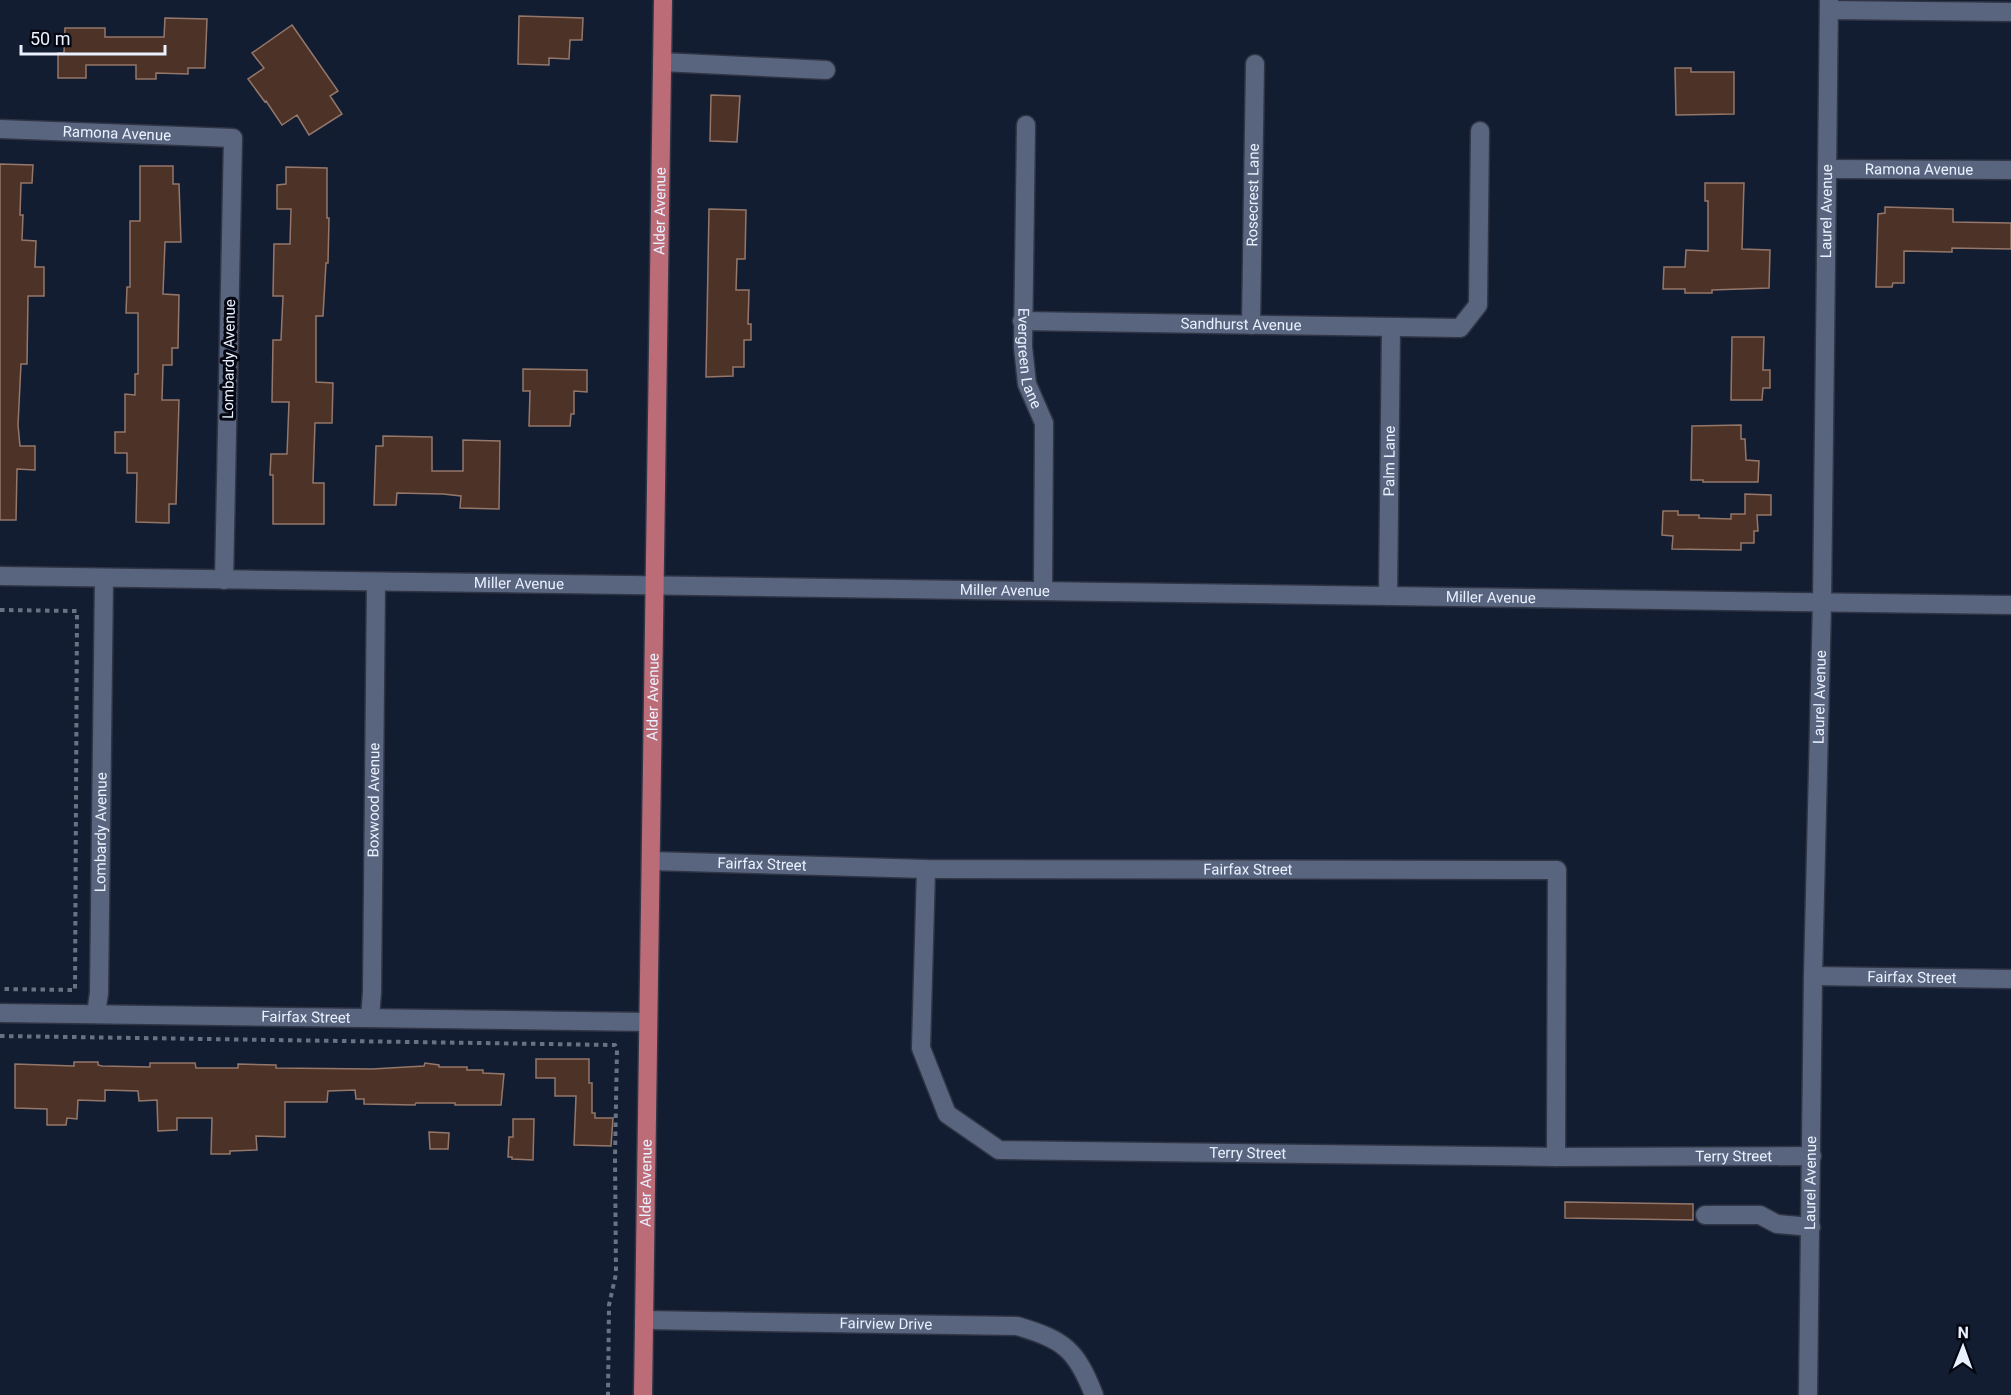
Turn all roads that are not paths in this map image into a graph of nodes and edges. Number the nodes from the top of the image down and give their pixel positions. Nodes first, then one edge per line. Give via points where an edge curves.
1 (663, 0) edge
2 (1829, 5) edge
3 (2011, 12) edge
4 (662, 62) junction
5 (1255, 64) dead end
6 (826, 69) dead end
7 (1026, 125) dead end
8 (0, 129) edge
9 (1480, 131) dead end
10 (233, 138) joint
11 (1827, 169) junction
12 (2011, 170) edge
13 (1022, 321) junction
14 (1251, 325) junction
15 (1391, 327) junction
16 (0, 576) edge
17 (104, 578) junction
18 (224, 580) junction
19 (376, 582) junction
20 (655, 585) junction
21 (1043, 590) junction
22 (1388, 596) junction
23 (1822, 603) junction
24 (2011, 605) edge
25 (651, 861) junction
26 (926, 869) junction
27 (1813, 976) junction
28 (2011, 979) edge
29 (0, 1013) edge
30 (96, 1014) junction
31 (370, 1018) junction
32 (648, 1022) junction
33 (1812, 1156) junction
34 (1556, 1157) junction
35 (1705, 1215) dead end
36 (1811, 1227) junction
37 (644, 1320) junction
38 (643, 1395) edge
39 (1094, 1395) edge
40 (1808, 1395) edge

1 - 4 main road, Alder Avenue
2 - 3 street
2 - 11 street, Laurel Avenue
4 - 6 street
4 - 20 main road, Alder Avenue
5 - 14 street, Rosecrest Lane
7 - 13 street, Evergreen Lane
8 - 10 street, Ramona Avenue
9 - 15 street, Sandhurst Avenue via 1478,305 1460,328
10 - 18 street, Lombardy Avenue
11 - 12 street, Ramona Avenue
11 - 23 street, Laurel Avenue
13 - 14 street, Sandhurst Avenue
13 - 21 street, Evergreen Lane via 1027,384 1044,423
14 - 15 street, Sandhurst Avenue
15 - 22 street, Palm Lane
16 - 17 street, Miller Avenue
17 - 18 street, Miller Avenue
17 - 30 street, Lombardy Avenue
18 - 19 street, Miller Avenue
19 - 20 street, Miller Avenue
19 - 31 street, Boxwood Avenue
20 - 21 street, Miller Avenue
20 - 25 main road, Alder Avenue
21 - 22 street, Miller Avenue
22 - 23 street, Miller Avenue
23 - 24 street, Miller Avenue
23 - 27 street, Laurel Avenue
25 - 26 street, Fairfax Street
25 - 32 main road, Alder Avenue
26 - 34 street, Terry Street via 921,1048 947,1114 999,1149
26 - 34 street, Fairfax Street via 1557,870
27 - 28 street, Fairfax Street
27 - 33 street, Laurel Avenue
29 - 30 street, Fairfax Street
30 - 31 street, Fairfax Street
31 - 32 street, Fairfax Street
32 - 37 main road, Alder Avenue
33 - 34 street, Terry Street
33 - 36 street, Laurel Avenue
35 - 36 street via 1760,1215 1777,1224
36 - 40 street, Laurel Avenue
37 - 38 main road, Alder Avenue
37 - 39 street, Fairview Drive via 1017,1326 1045,1334 1070,1350

